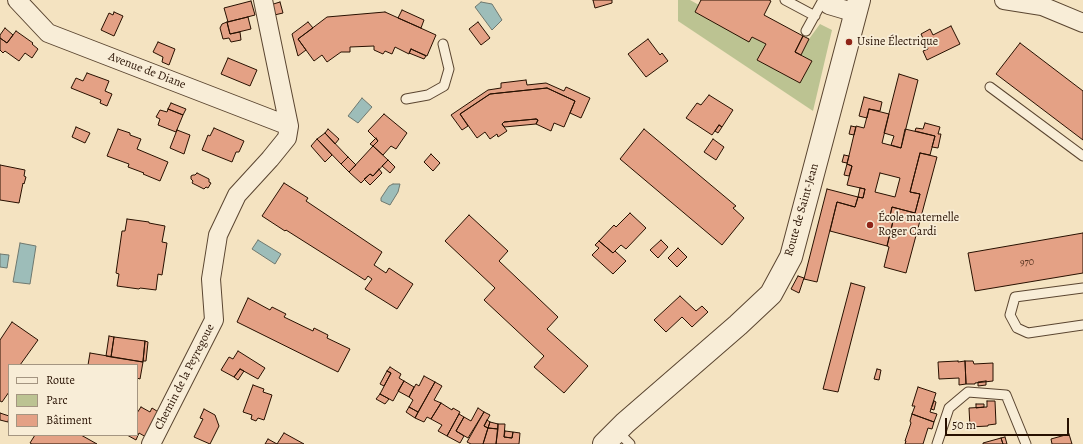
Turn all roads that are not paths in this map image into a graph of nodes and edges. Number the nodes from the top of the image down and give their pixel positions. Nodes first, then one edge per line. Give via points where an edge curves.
1 (17, 0) edge
2 (263, 0) edge
3 (785, 0) edge
4 (1004, 0) edge
5 (825, 2) edge
6 (1030, 2) edge
7 (858, 7) edge
8 (815, 16) junction
9 (1083, 23) edge
10 (806, 31) dead end
11 (443, 44) dead end
12 (990, 87) dead end
13 (406, 98) dead end
14 (289, 126) junction
15 (1083, 156) edge
16 (1083, 288) edge
17 (1083, 325) edge
18 (617, 440) edge
19 (151, 444) edge
20 (937, 444) edge
21 (1026, 444) edge

1 - 14 street, Avenue de Diane via 48,33
2 - 14 street
3 - 8 lane
4 - 6 street
5 - 7 street
5 - 8 lane
6 - 9 street
7 - 18 street, Route de Saint-Jean via 790,257 771,294 635,414
8 - 10 lane
11 - 13 lane via 449,69 444,86 428,95
12 - 15 lane
14 - 19 street, Chemin de la Peyregoue via 287,138 237,195 218,235 212,279 214,320
16 - 17 lane via 1015,297 1010,315 1017,328 1028,333
20 - 21 lane via 949,408 968,392 1006,395

